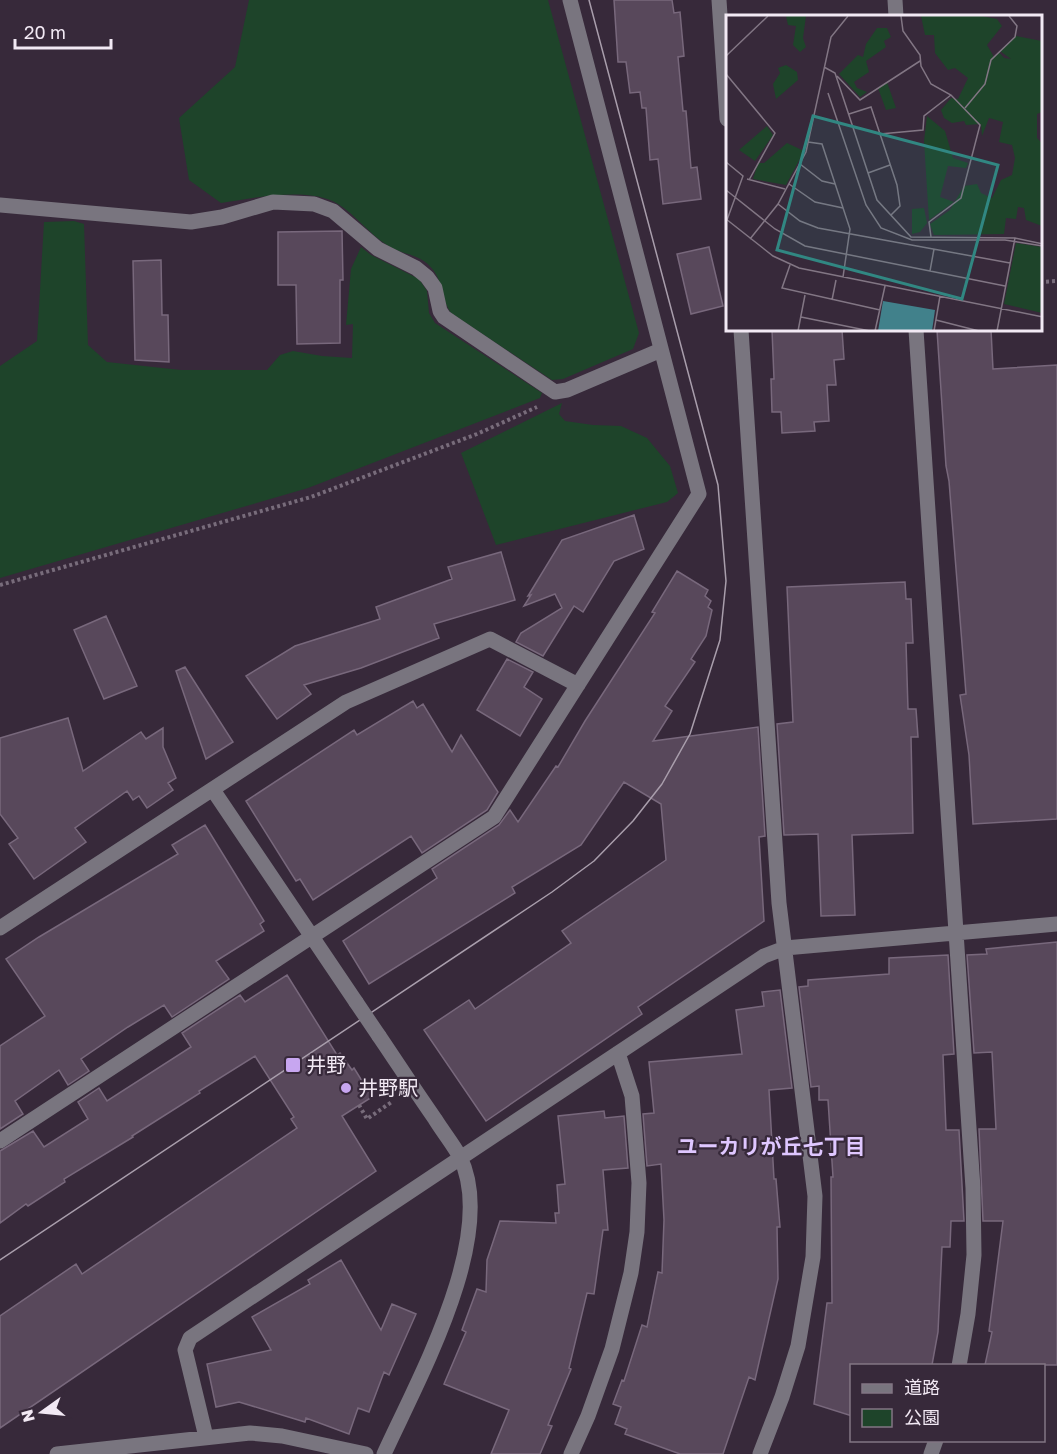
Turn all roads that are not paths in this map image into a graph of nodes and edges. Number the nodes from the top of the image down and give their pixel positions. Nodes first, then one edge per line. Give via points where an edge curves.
1 (570, 0) edge
2 (719, 0) edge
3 (895, 0) edge
4 (896, 15) edge
5 (726, 104) edge
6 (0, 205) edge
7 (741, 332) edge
8 (916, 332) edge
9 (661, 350) junction
10 (578, 685) junction
11 (213, 790) junction
12 (1, 922) edge
13 (1057, 924) edge
14 (955, 933) junction
15 (312, 937) junction
16 (785, 948) junction
17 (618, 1053) junction
18 (0, 1141) edge
19 (460, 1158) junction
20 (959, 1364) edge
21 (206, 1437) junction
22 (57, 1454) edge
23 (366, 1454) edge
24 (384, 1454) edge
25 (571, 1454) edge
26 (760, 1454) edge

1 - 9 street
2 - 5 street
3 - 4 street
6 - 9 street via 191,222 273,202 314,204 333,210 378,249 416,268 435,288 444,317 555,392
7 - 16 street
8 - 14 street
9 - 10 street via 699,494
10 - 11 street via 490,639 346,702
10 - 15 street via 494,817
11 - 12 street
11 - 15 street
13 - 14 street
14 - 16 street
14 - 20 street via 974,1255
15 - 18 street
15 - 19 street, bridge
16 - 17 street via 764,956
16 - 26 street via 815,1196 813,1257 798,1346
17 - 19 street
17 - 25 street via 632,1095 639,1183 637,1232 612,1349
19 - 21 street via 190,1338 185,1350
19 - 24 street via 471,1193 464,1259 439,1336
21 - 22 street
21 - 23 street via 250,1433 282,1436

